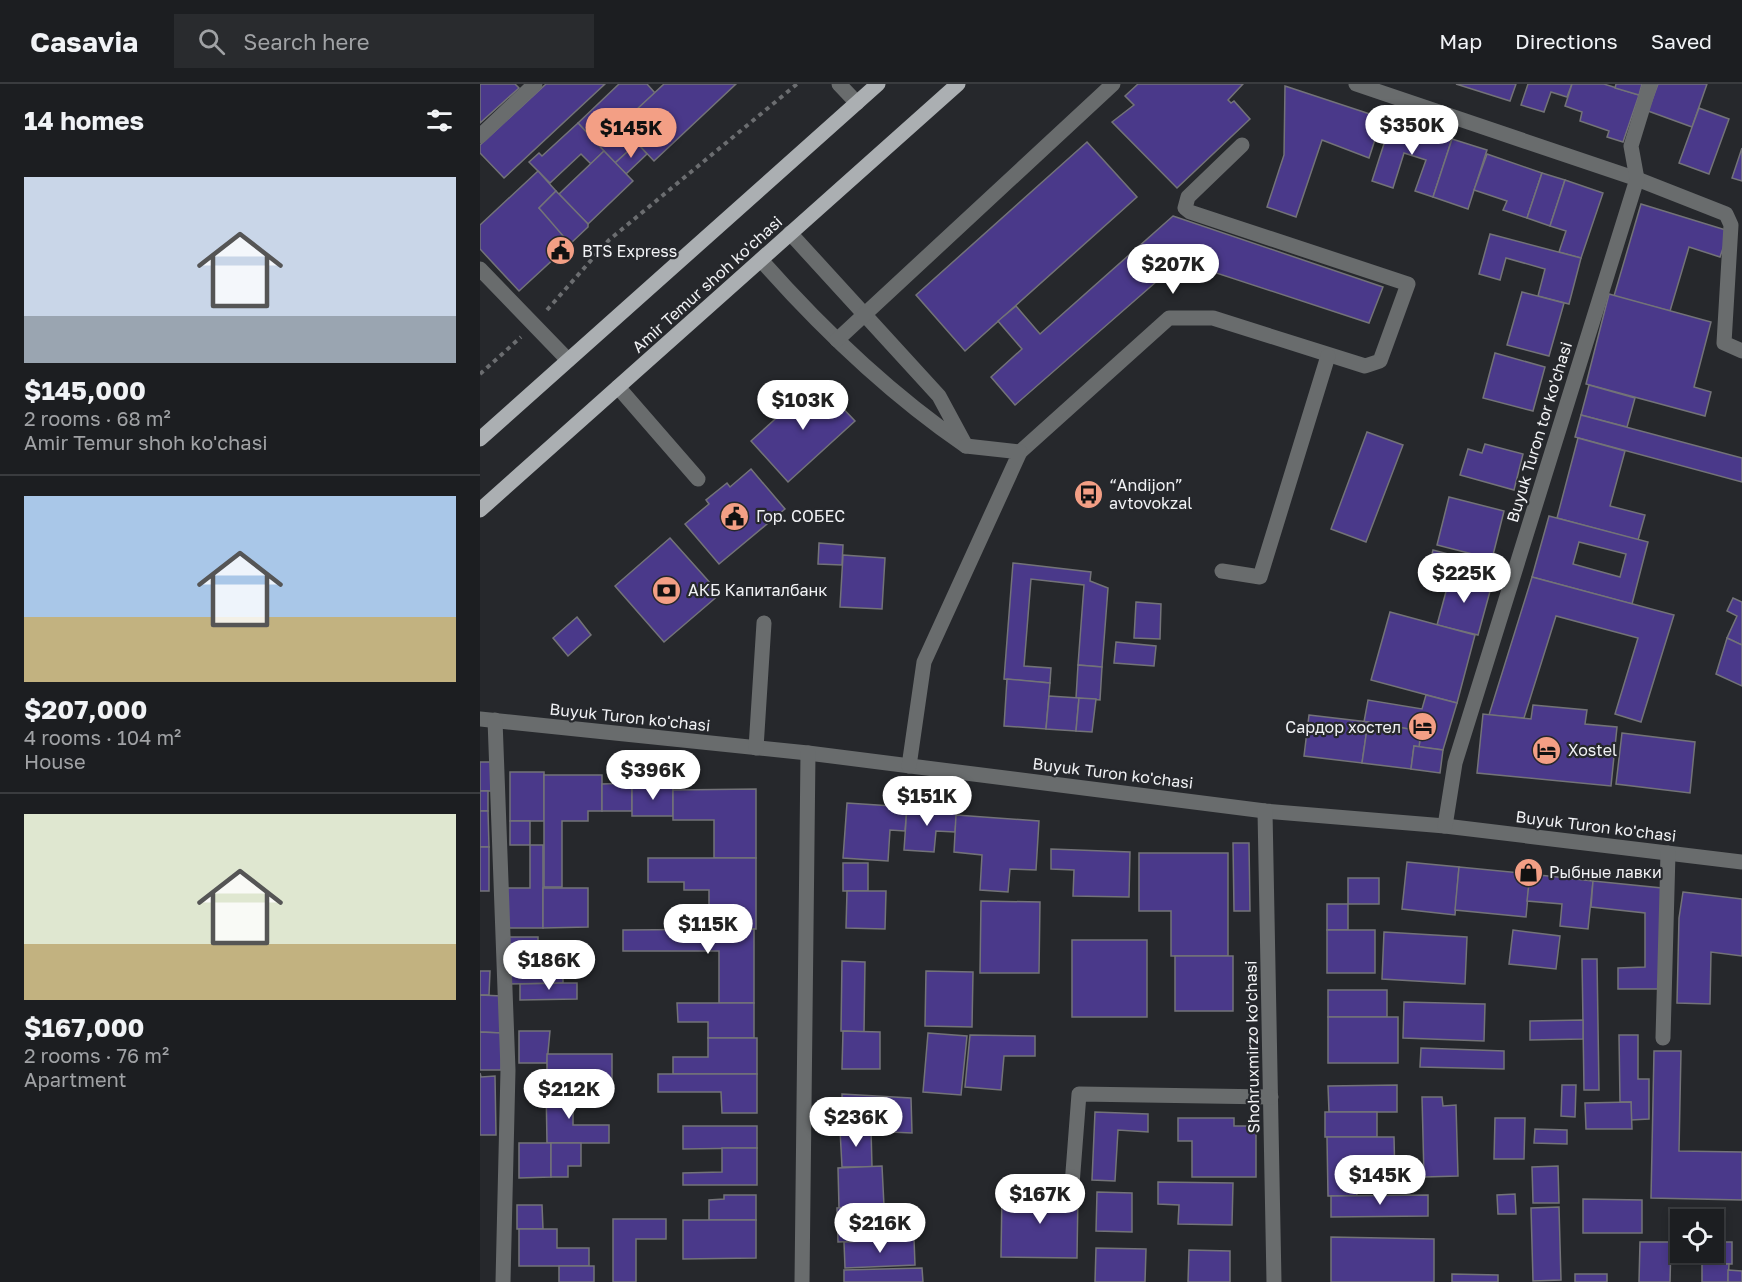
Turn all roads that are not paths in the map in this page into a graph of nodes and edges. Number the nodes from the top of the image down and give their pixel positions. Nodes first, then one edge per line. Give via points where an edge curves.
1 (535, 84) edge
2 (839, 84) edge
3 (878, 84) edge
4 (958, 84) edge
5 (1113, 84) edge
6 (1356, 84) edge
7 (1650, 84) edge
8 (857, 103) junction
9 (480, 136) edge
10 (1242, 145) dead end
11 (1637, 179) junction
12 (790, 233) junction
13 (761, 260) junction
14 (480, 269) edge
15 (865, 312) junction
16 (837, 340) junction
17 (1742, 351) edge
18 (1328, 356) junction
19 (568, 360) junction
20 (618, 387) junction
21 (480, 439) edge
22 (966, 446) junction
23 (1020, 452) junction
24 (698, 479) dead end
25 (480, 510) edge
26 (1221, 571) dead end
27 (764, 623) dead end
28 (488, 720) edge
29 (756, 748) junction
30 (808, 753) junction
31 (909, 766) junction
32 (1265, 811) junction
33 (1445, 826) junction
34 (1668, 853) junction
35 (1742, 862) edge
36 (1663, 1038) dead end
37 (1270, 1097) junction
38 (1072, 1185) dead end
39 (503, 1282) edge
40 (802, 1282) edge
41 (1274, 1282) edge

1 - 9 street
2 - 8 street
3 - 8 main road
4 - 12 main road, Amir Temur shoh ko'chasi
5 - 15 street
6 - 11 street
7 - 11 street, Buyuk Turon tor ko'chasi via 1631,146
8 - 19 main road
10 - 18 street via 1188,197 1185,208 1408,284 1380,361 1365,366
11 - 17 street via 1726,214 1730,219 1724,344
11 - 33 street, Buyuk Turon tor ko'chasi via 1455,763
12 - 13 main road, Amir Temur shoh ko'chasi
12 - 15 street
13 - 16 street
13 - 20 main road, Amir Temur shoh ko'chasi
14 - 19 street
15 - 16 street
15 - 22 street via 939,396
16 - 22 street via 920,415
18 - 23 street via 1213,318 1169,318
18 - 26 street via 1260,577
19 - 21 main road
20 - 24 street
20 - 25 main road, Amir Temur shoh ko'chasi
22 - 23 street
23 - 31 street via 924,662
27 - 29 street
28 - 29 street, Buyuk Turon ko'chasi
28 - 39 street via 508,1070
29 - 30 street, Buyuk Turon ko'chasi
30 - 31 street, Buyuk Turon ko'chasi
30 - 40 street
31 - 32 street, Buyuk Turon ko'chasi
32 - 33 street, Buyuk Turon ko'chasi
32 - 37 street, Shohruxmirzo ko'chasi
33 - 34 street, Buyuk Turon ko'chasi
34 - 35 street, Buyuk Turon ko'chasi
34 - 36 street
37 - 38 street via 1079,1094
37 - 41 street, Shohruxmirzo ko'chasi

